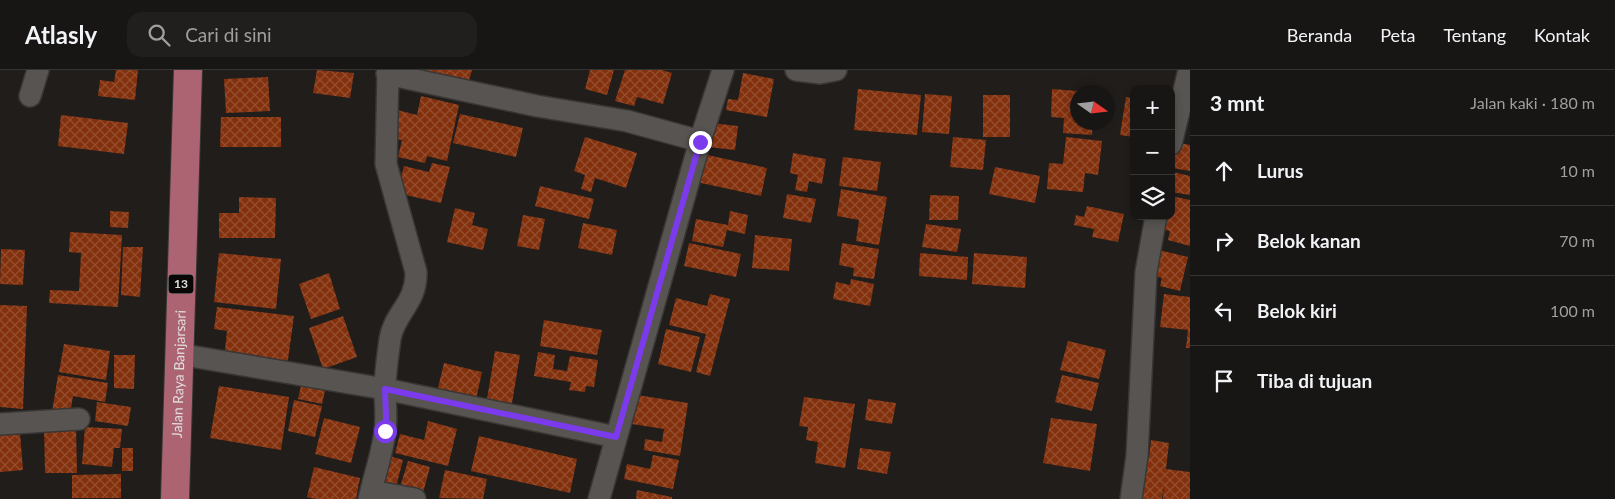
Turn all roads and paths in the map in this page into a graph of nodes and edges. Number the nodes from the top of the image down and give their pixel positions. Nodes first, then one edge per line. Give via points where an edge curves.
1 (38, 70) edge
2 (188, 70) edge
3 (723, 70) edge
4 (796, 70) edge
5 (836, 70) edge
6 (1189, 70) edge
7 (388, 72) edge
8 (30, 96) dead end
9 (1174, 130) edge
10 (700, 142) junction
11 (1155, 220) edge
12 (178, 354) junction
13 (385, 389) junction
14 (79, 419) dead end
15 (0, 424) edge
16 (616, 437) junction
17 (370, 495) edge
18 (175, 499) edge
19 (415, 499) edge
20 (599, 499) edge
21 (1131, 499) edge

1 - 8 street
2 - 12 highway, Jalan Raya Banjarsari / 13
3 - 10 street
4 - 5 street via 820,73
6 - 9 street
7 - 10 street via 537,106 627,121
7 - 13 street via 386,164 416,272 416,285 390,338
10 - 16 street
11 - 21 street via 1146,272 1138,456
12 - 13 street
12 - 18 highway, Jalan Raya Banjarsari / 13
13 - 16 street
13 - 17 street via 385,431
14 - 15 street
16 - 20 street
17 - 19 street

